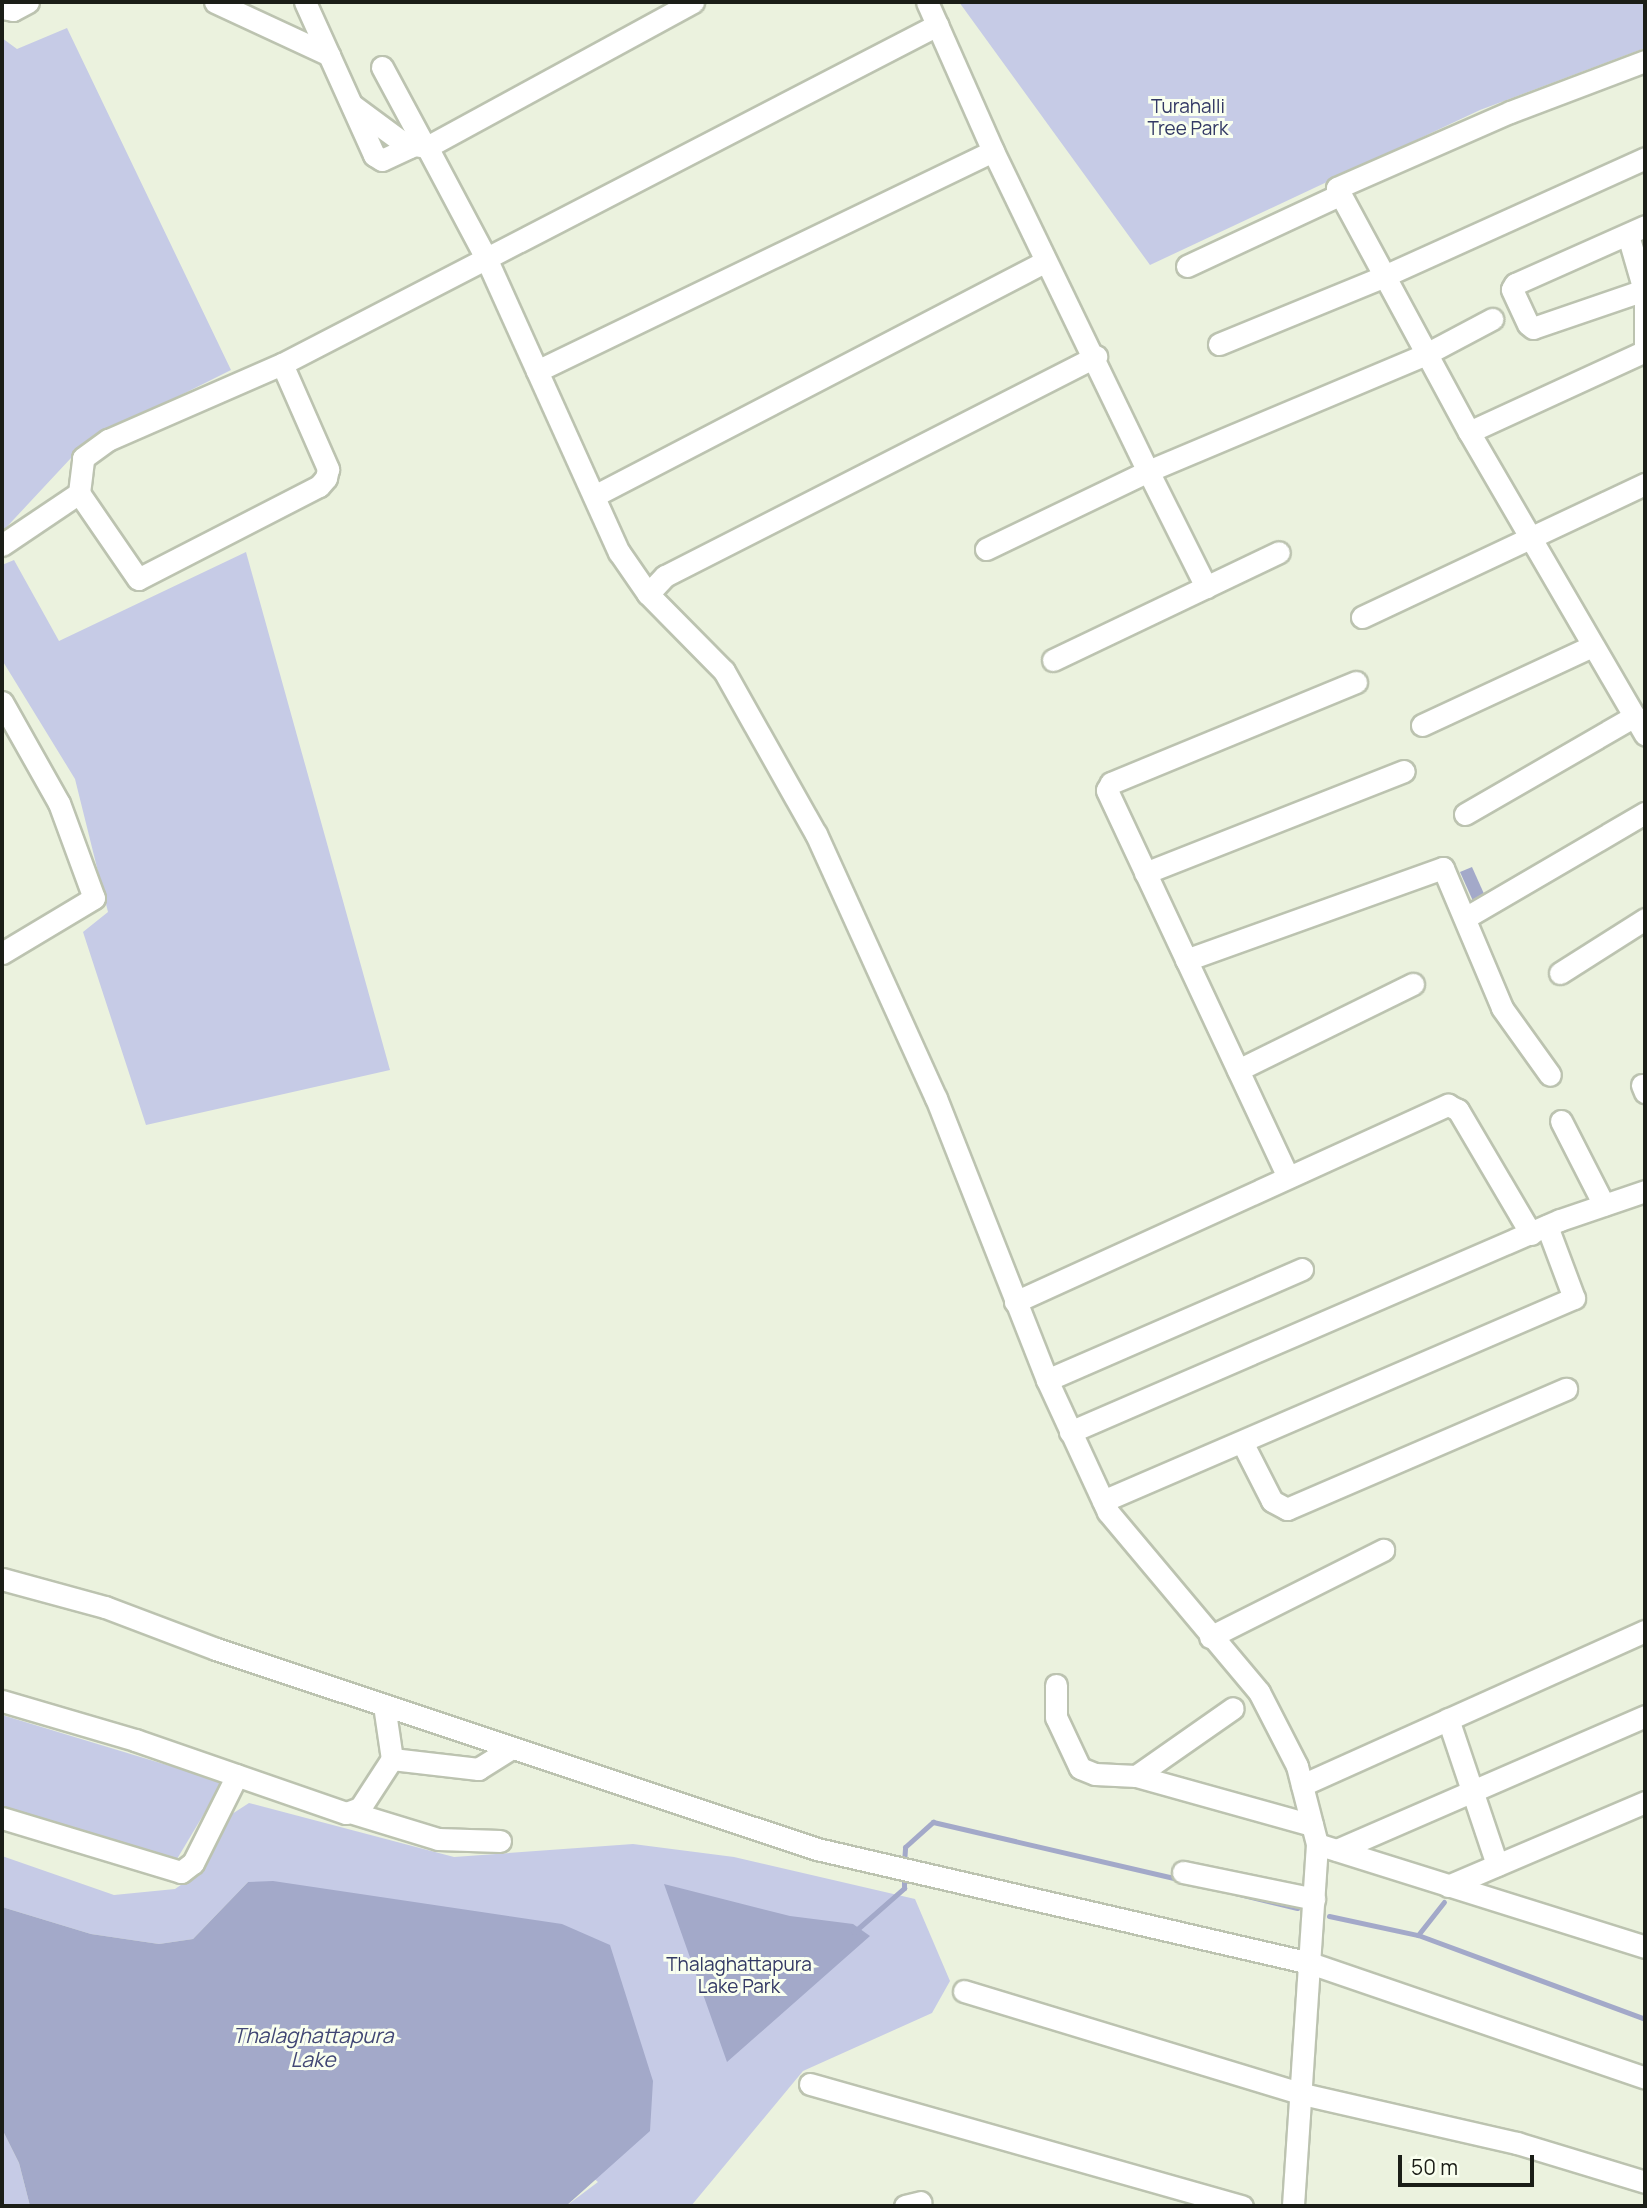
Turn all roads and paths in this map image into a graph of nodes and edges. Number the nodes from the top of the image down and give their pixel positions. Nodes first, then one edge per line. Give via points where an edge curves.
1 (28, 2) edge
2 (215, 2) edge
3 (305, 2) edge
4 (693, 2) edge
5 (927, 2) edge
6 (2, 8) edge
7 (937, 25) junction
8 (329, 55) junction
9 (1645, 61) edge
10 (382, 67) dead end
11 (352, 105) junction
12 (420, 146) junction
13 (993, 150) junction
14 (1645, 158) edge
15 (1339, 195) junction
16 (1636, 231) edge
17 (486, 258) junction
18 (1046, 261) junction
19 (1187, 267) dead end
20 (1382, 277) junction
21 (1645, 290) edge
22 (1492, 319) dead end
23 (1219, 344) dead end
24 (1426, 354) junction
25 (1096, 356) junction
26 (282, 364) junction
27 (537, 371) junction
28 (1469, 432) junction
29 (1148, 471) junction
30 (1645, 484) edge
31 (79, 493) junction
32 (594, 496) junction
33 (1530, 538) junction
34 (2, 545) edge
35 (986, 549) dead end
36 (1279, 552) dead end
37 (1206, 587) junction
38 (648, 594) junction
39 (1362, 617) dead end
40 (1592, 646) junction
41 (1053, 660) dead end
42 (1356, 682) dead end
43 (2, 702) edge
44 (1422, 724) dead end
45 (1640, 726) edge
46 (1404, 771) dead end
47 (1645, 813) edge
48 (1465, 814) dead end
49 (1145, 873) junction
50 (1465, 918) junction
51 (1645, 919) edge
52 (2, 953) edge
53 (1186, 960) junction
54 (1560, 973) dead end
55 (1413, 984) dead end
56 (1238, 1070) junction
57 (1550, 1075) dead end
58 (1561, 1121) dead end
59 (1288, 1177) junction
60 (1645, 1191) edge
61 (1604, 1205) junction
62 (1539, 1230) junction
63 (1301, 1269) dead end
64 (1014, 1303) junction
65 (1047, 1380) junction
66 (1566, 1389) dead end
67 (1070, 1432) junction
68 (1242, 1442) junction
69 (1103, 1501) junction
70 (1382, 1550) dead end
71 (2, 1579) edge
72 (1645, 1631) edge
73 (1210, 1637) junction
74 (1056, 1685) dead end
75 (2, 1701) edge
76 (384, 1705) junction
77 (1233, 1708) dead end
78 (1645, 1716) edge
79 (1448, 1719) junction
80 (510, 1748) junction
81 (392, 1759) junction
82 (237, 1775) junction
83 (1136, 1776) junction
84 (1302, 1785) junction
85 (1472, 1791) junction
86 (1645, 1802) edge
87 (353, 1813) junction
88 (2, 1818) edge
89 (1322, 1840) junction
90 (500, 1841) dead end
91 (1497, 1865) junction
92 (1183, 1872) dead end
93 (1448, 1885) junction
94 (1314, 1899) junction
95 (1645, 1947) edge
96 (1310, 1963) junction
97 (964, 1991) dead end
98 (1645, 2078) edge
99 (810, 2084) dead end
100 (1304, 2094) junction
101 (1645, 2182) edge
102 (1242, 2206) edge
103 (1293, 2206) edge

1 - 6 street via 13,10
2 - 8 street
3 - 8 street
4 - 12 street
5 - 7 street
7 - 13 street
7 - 17 street
8 - 11 street
9 - 15 street via 1510,112 1337,188
10 - 12 street
11 - 12 street
11 - 12 street via 374,155 382,160
12 - 17 street
13 - 18 street
13 - 27 street
14 - 20 street
15 - 19 street
15 - 20 street
16 - 21 street
16 - 21 street via 1512,289 1533,328
17 - 26 street
17 - 27 street
18 - 25 street
18 - 32 street
20 - 23 street
20 - 24 street
21 - 28 street via 1644,352
22 - 24 street
24 - 28 street
24 - 29 street
25 - 29 street
25 - 38 street via 664,576
26 - 31 street via 108,440 83,458
26 - 31 street via 328,469 319,486 138,579
27 - 32 street
28 - 33 street
29 - 35 street
29 - 37 street
30 - 33 street
31 - 34 street
32 - 38 street via 619,552
33 - 39 street
33 - 40 street
36 - 37 street
37 - 41 street
38 - 64 street via 724,671 816,834 936,1098
40 - 44 street
40 - 45 street
42 - 49 street via 1111,783 1108,795
43 - 52 street via 59,803 94,898
45 - 48 street
46 - 49 street
47 - 50 street
49 - 53 street
50 - 53 street via 1446,872 1438,867
50 - 57 street via 1502,1008
51 - 54 street
53 - 56 street
55 - 56 street
56 - 59 street
58 - 61 street
59 - 62 street via 1453,1105
59 - 64 street
60 - 61 street
61 - 62 street
62 - 67 street
62 - 68 street via 1574,1298
63 - 65 street
64 - 65 street
65 - 67 street
66 - 68 street via 1287,1509 1272,1501
67 - 69 street
68 - 69 street
69 - 73 street
70 - 73 street
71 - 76 street via 105,1608
72 - 79 street
73 - 84 street via 1259,1692
74 - 83 street via 1056,1717 1080,1768 1095,1774
75 - 82 street
76 - 80 street
76 - 81 street
77 - 83 street
78 - 85 street
79 - 84 street
79 - 85 street
80 - 81 street via 478,1769
80 - 96 street via 817,1849
81 - 87 street
82 - 87 street
82 - 88 street via 193,1863 181,1872
83 - 89 street
84 - 89 street
85 - 89 street
85 - 91 street
86 - 91 street
87 - 90 street via 438,1839
89 - 93 street
89 - 94 street
91 - 93 street
92 - 94 street
93 - 95 street
94 - 96 street
96 - 98 street
96 - 100 street
97 - 100 street
99 - 102 street
100 - 101 street via 1517,2143
100 - 103 street

